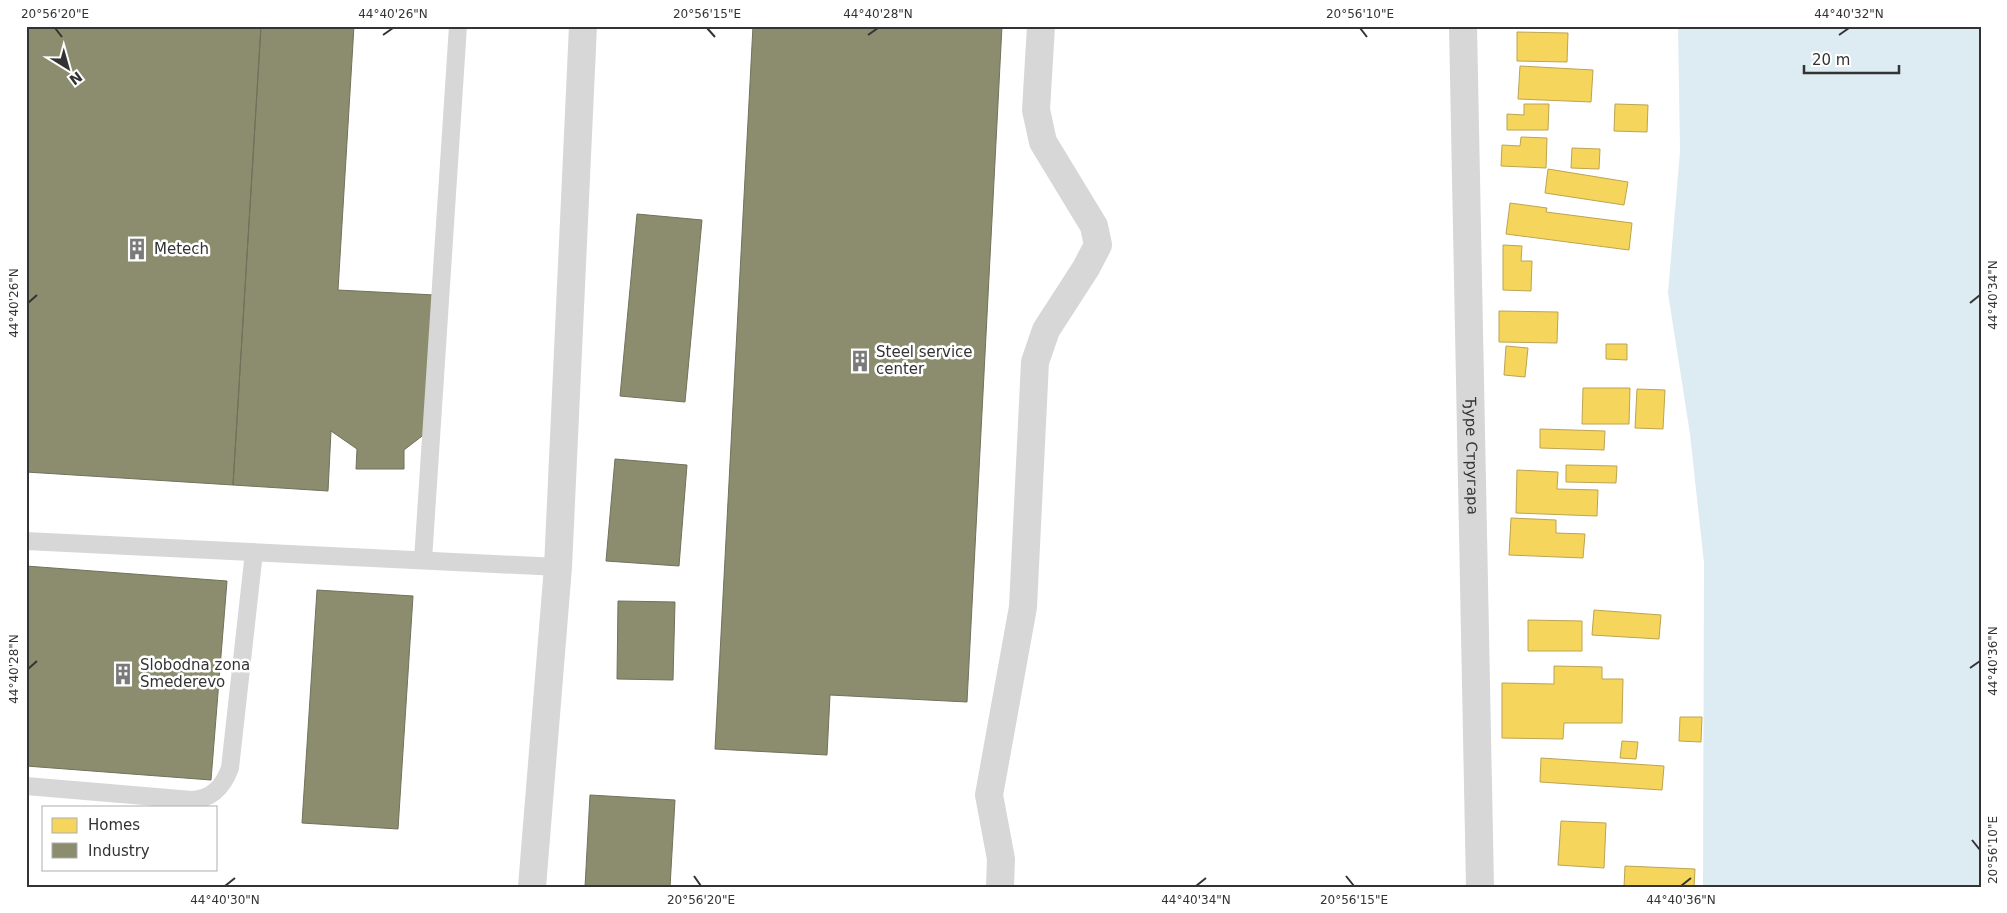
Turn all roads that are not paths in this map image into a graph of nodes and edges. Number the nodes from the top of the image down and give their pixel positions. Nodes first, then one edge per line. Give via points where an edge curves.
1 (458, 26) edge
2 (583, 26) edge
3 (1041, 26) edge
4 (1463, 26) edge
5 (26, 541) edge
6 (254, 552) junction
7 (423, 560) junction
8 (558, 566) junction
9 (26, 786) edge
10 (532, 887) edge
11 (1000, 887) edge
12 (1480, 887) edge

1 - 7 lane
2 - 8 street
3 - 11 street via 1036,110 1042,142 1094,226 1098,245 1046,330 1035,362 1023,607 989,795 1001,859
4 - 12 street, Ђуре Стругара
5 - 6 lane
6 - 7 lane
6 - 9 lane via 230,768 220,788 212,795 192,800
7 - 8 lane
8 - 10 street

